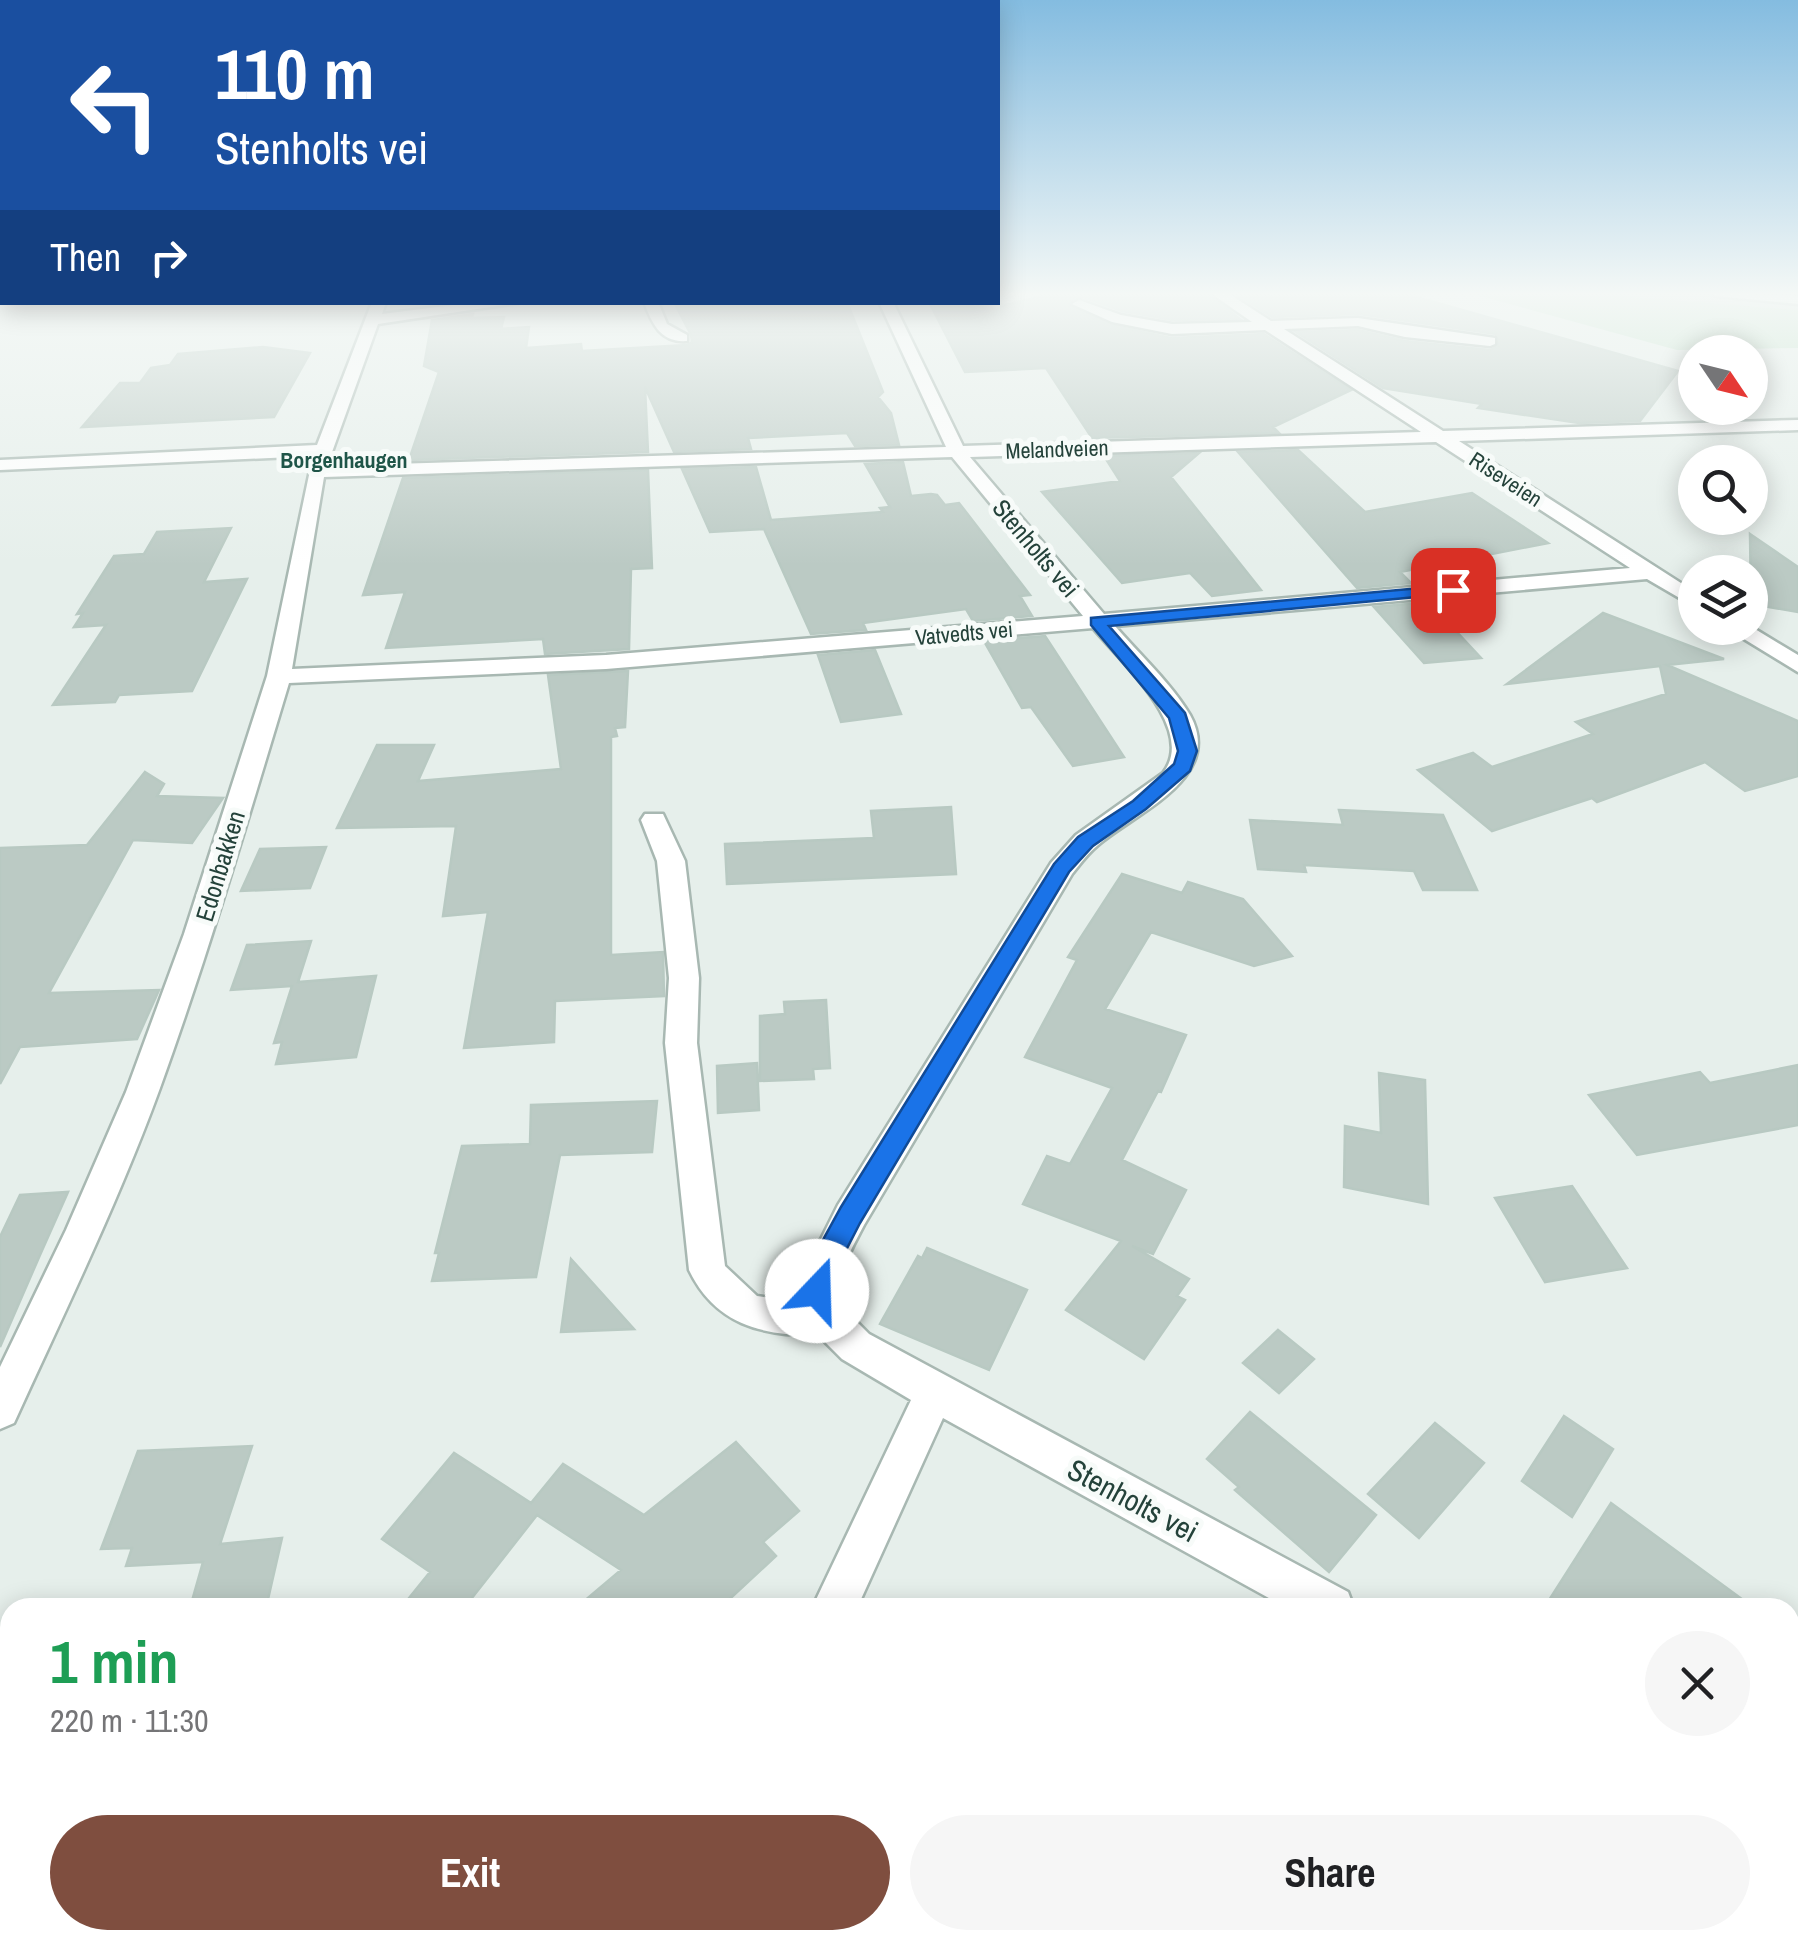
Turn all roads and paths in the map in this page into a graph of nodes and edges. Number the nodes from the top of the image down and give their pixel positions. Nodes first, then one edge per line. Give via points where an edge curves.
1 (349, 383) edge
2 (924, 383) edge
3 (1358, 383) edge
4 (1798, 425) edge
5 (1440, 436) junction
6 (957, 452) junction
7 (319, 461) junction
8 (0, 465) edge
9 (1648, 572) junction
10 (1678, 591) edge
11 (1097, 622) junction
12 (1766, 645) edge
13 (1798, 665) edge
14 (279, 676) junction
15 (654, 820) dead end
16 (827, 1318) junction
17 (934, 1394) junction
18 (0, 1410) edge
19 (839, 1598) edge
20 (1313, 1598) edge

1 - 7 street, Edonbakken
2 - 6 street, Stenholts vei
3 - 5 street, Riseveien
4 - 5 street, Melandveien
5 - 6 street, Melandveien
5 - 9 street, Riseveien
6 - 7 street, Melandveien
6 - 11 street, Stenholts vei
7 - 8 street, Melandveien
7 - 14 street, Edonbakken
9 - 10 street, Riseveien
9 - 11 street, Vatvedts vei
11 - 14 street, Vatvedts vei via 606,662
11 - 16 street, Stenholts vei via 1178,716 1188,751 1183,766 1061,868 826,1260 817,1291
12 - 13 street
14 - 18 street, Edonbakken via 142,1092
15 - 16 street via 671,860 684,978 681,1042 707,1270 722,1296 744,1308 778,1319
16 - 17 street, Stenholts vei via 847,1343
17 - 19 street
17 - 20 street, Stenholts vei

